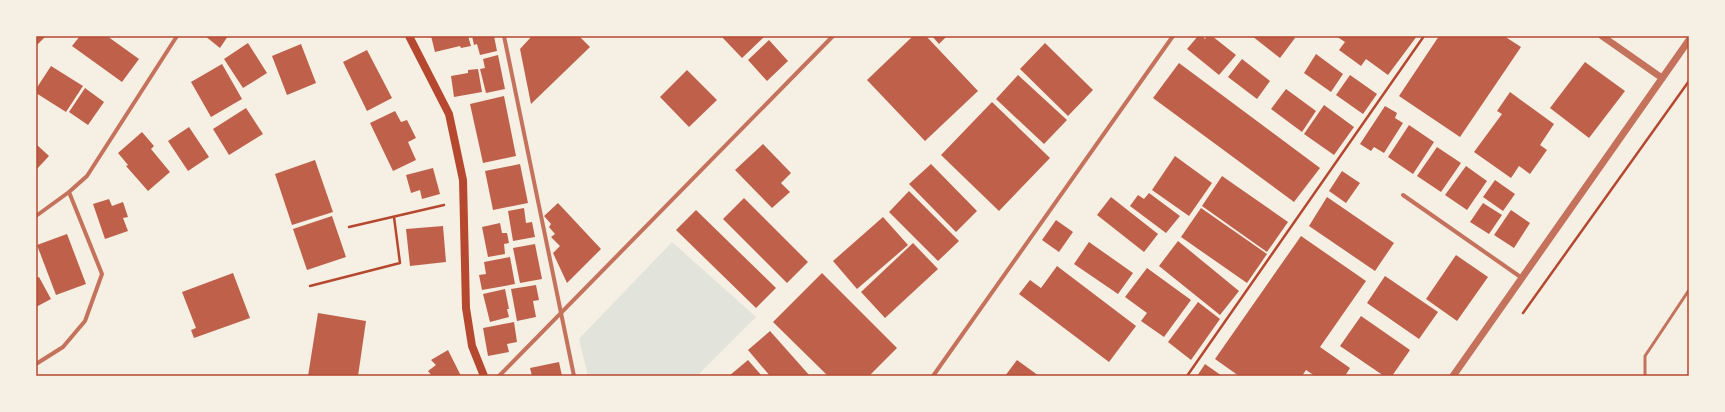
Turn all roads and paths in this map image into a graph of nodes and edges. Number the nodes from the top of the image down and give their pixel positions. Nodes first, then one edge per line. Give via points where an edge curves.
1 (177, 36) edge
2 (408, 36) edge
3 (504, 36) edge
4 (833, 36) edge
5 (1174, 36) edge
6 (1424, 36) edge
7 (1602, 36) edge
8 (1689, 40) edge
9 (1662, 78) junction
10 (1689, 81) edge
11 (69, 192) junction
12 (1403, 196) dead end
13 (464, 201) junction
14 (36, 216) edge
15 (394, 217) junction
16 (349, 227) dead end
17 (1522, 278) junction
18 (310, 286) dead end
19 (1689, 290) edge
20 (561, 312) junction
21 (1519, 318) dead end
22 (36, 364) edge
23 (484, 376) edge
24 (499, 376) edge
25 (574, 376) edge
26 (933, 376) edge
27 (1187, 376) edge
28 (1453, 376) edge
29 (1645, 376) edge

1 - 11 street via 87,176
2 - 13 main road via 449,114 463,180
3 - 20 street
4 - 20 street
5 - 26 street
6 - 27 path
7 - 9 street
8 - 9 street
9 - 17 street
10 - 21 path
11 - 14 street
11 - 22 street via 102,274 85,321 63,347
12 - 17 street
13 - 15 path
13 - 23 main road via 466,308 472,346
15 - 16 path
15 - 18 path via 400,263
17 - 28 street
19 - 29 lane via 1645,356
20 - 24 street
20 - 25 street

